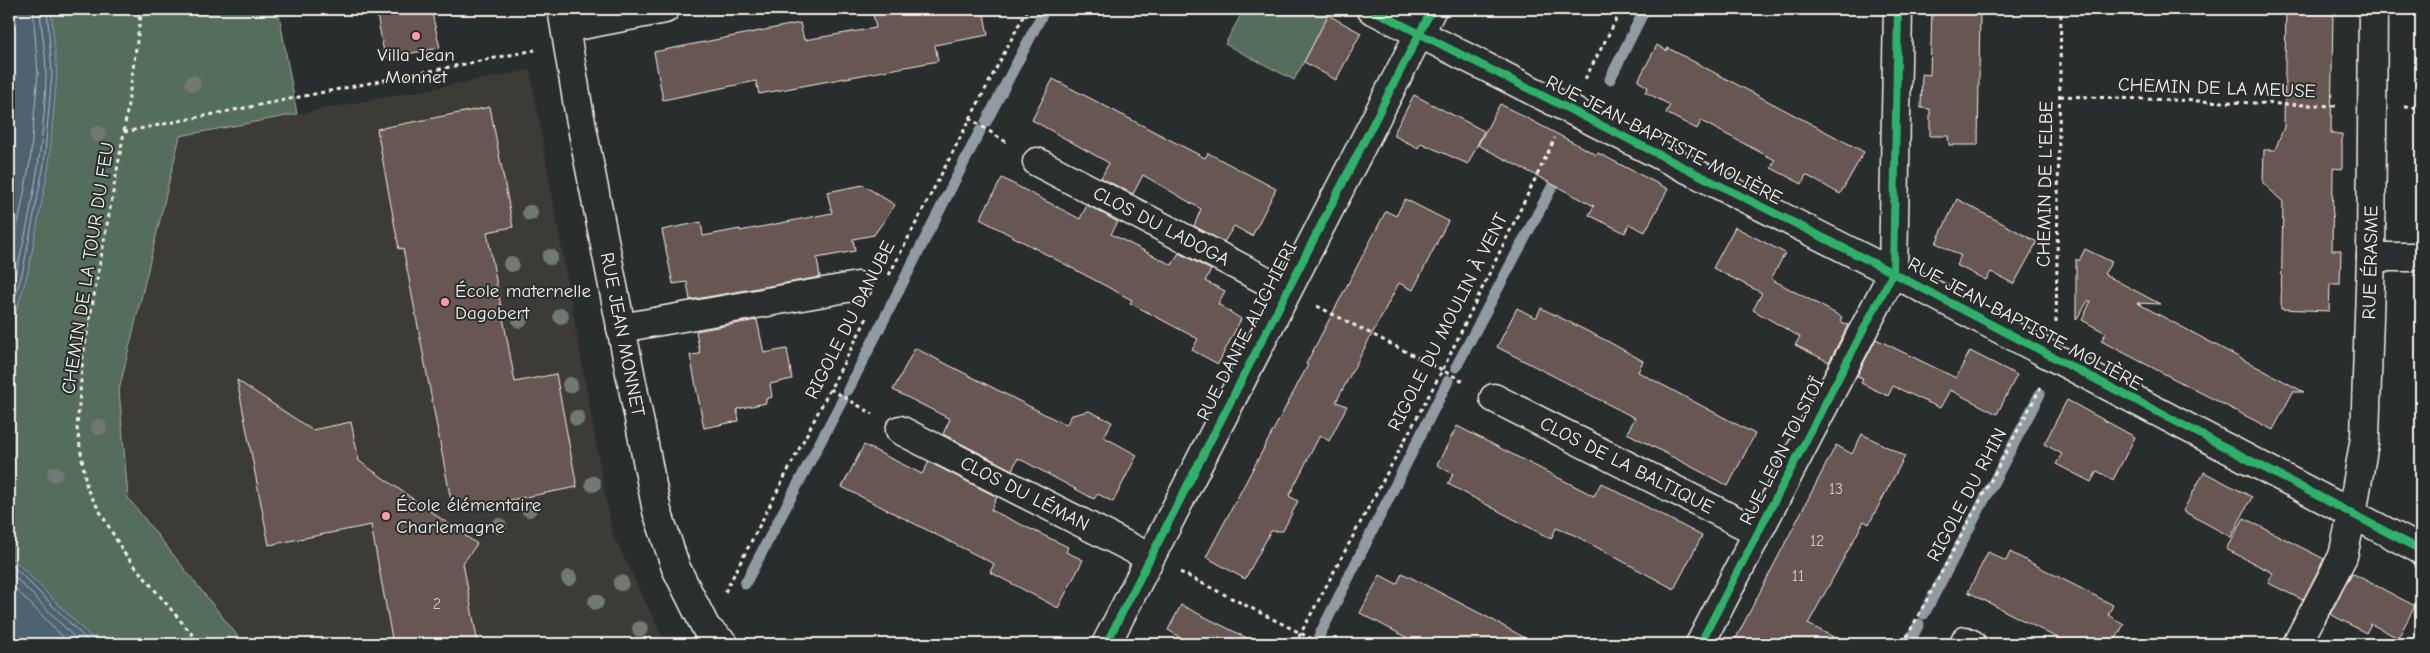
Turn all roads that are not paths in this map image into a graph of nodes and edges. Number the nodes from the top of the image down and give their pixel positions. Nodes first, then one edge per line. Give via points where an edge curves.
1 (665, 9) edge
2 (1371, 9) edge
3 (1432, 9) edge
4 (1898, 9) edge
5 (2373, 9) edge
6 (564, 18) edge
7 (1418, 34) junction
8 (1038, 162) road end
9 (2371, 257) junction
10 (2421, 257) edge
11 (1893, 273) junction
12 (858, 286) dead end
13 (1286, 291) junction
14 (621, 328) junction
15 (1494, 398) road end
16 (900, 430) road end
17 (2352, 514) junction
18 (1758, 532) junction
19 (2421, 550) edge
20 (1150, 557) junction
21 (715, 636) edge
22 (1106, 644) edge
23 (1700, 644) edge
24 (2297, 644) edge

1 - 6 street
2 - 7 street, RUE JEAN-BAPTISTE MOLIÈRE
3 - 7 street, RUE DANTE ALIGHIERI
4 - 11 street
5 - 9 street, RUE ÉRASME
6 - 14 street, RUE JEAN MONNET
7 - 11 street, RUE JEAN-BAPTISTE MOLIÈRE
7 - 13 street, RUE DANTE ALIGHIERI
8 - 13 street, CLOS DU LADOGA
9 - 10 street
9 - 17 street, RUE ÉRASME via 2365,437
11 - 17 street, RUE JEAN-BAPTISTE MOLIÈRE
11 - 18 street, RUE LEON TOLSTOÏ
12 - 14 street
13 - 20 street, RUE DANTE ALIGHIERI
14 - 21 street, RUE JEAN MONNET via 657,511 676,568
15 - 18 street, CLOS DE LA BALTIQUE
16 - 20 street, CLOS DU LÉMAN
17 - 19 street, RUE JEAN-BAPTISTE MOLIÈRE
17 - 24 street, RUE ÉRASME via 2343,556
18 - 23 street, RUE LEON TOLSTOÏ
20 - 22 street, RUE DANTE ALIGHIERI

